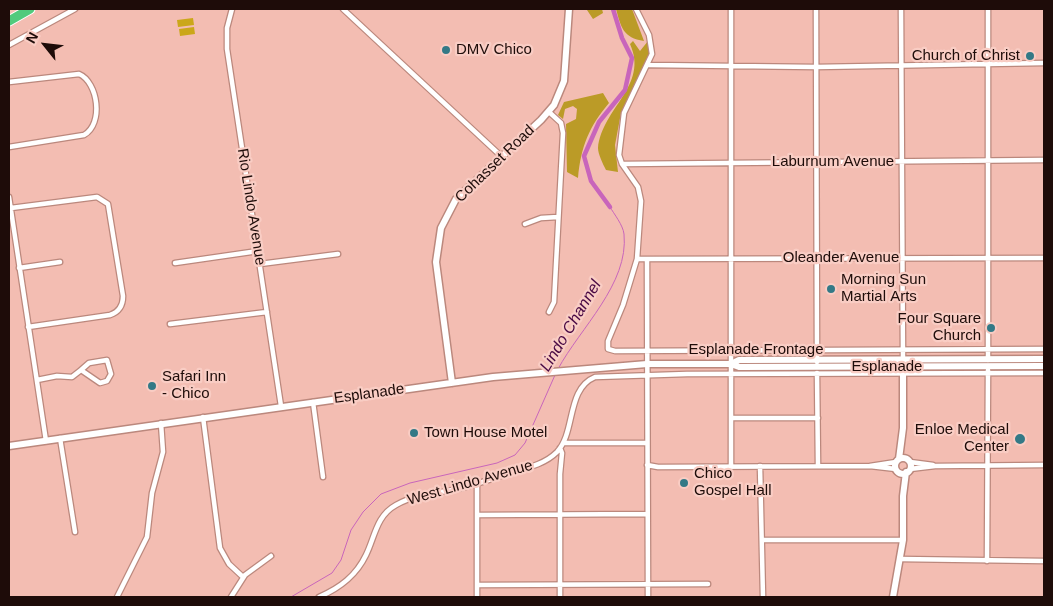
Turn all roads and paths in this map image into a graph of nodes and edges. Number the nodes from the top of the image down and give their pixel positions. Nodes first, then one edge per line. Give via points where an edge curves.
1 (23, 9) edge
2 (30, 9) edge
3 (76, 9) edge
4 (232, 9) edge
5 (343, 9) edge
6 (569, 9) edge
7 (636, 9) edge
8 (731, 9) edge
9 (816, 9) edge
10 (901, 9) edge
11 (988, 9) edge
12 (9, 15) edge
13 (9, 21) edge
14 (9, 44) edge
15 (988, 63) junction
16 (1044, 63) edge
17 (649, 65) junction
18 (731, 66) junction
19 (901, 66) junction
20 (816, 67) junction
21 (9, 82) edge
22 (549, 112) junction
23 (9, 147) edge
24 (501, 156) junction
25 (988, 160) junction
26 (1044, 160) edge
27 (816, 162) junction
28 (902, 162) junction
29 (731, 163) junction
30 (622, 164) junction
31 (9, 197) edge
32 (10, 208) junction
33 (558, 217) junction
34 (525, 224) dead end
35 (258, 251) junction
36 (338, 254) dead end
37 (817, 258) junction
38 (902, 258) junction
39 (988, 258) junction
40 (1044, 258) edge
41 (637, 259) junction
42 (647, 259) junction
43 (731, 259) junction
44 (60, 262) dead end
45 (175, 263) dead end
46 (260, 264) junction
47 (19, 268) junction
48 (267, 312) junction
49 (549, 312) dead end
50 (170, 324) dead end
51 (28, 327) junction
52 (817, 349) junction
53 (1044, 349) edge
54 (731, 350) junction
55 (903, 350) junction
56 (988, 350) junction
57 (647, 351) junction
58 (1044, 359) edge
59 (903, 363) junction
60 (647, 364) junction
61 (731, 364) junction
62 (988, 366) junction
63 (1044, 366) edge
64 (817, 367) junction
65 (81, 370) junction
66 (1044, 373) edge
67 (731, 374) junction
68 (903, 374) junction
69 (647, 375) junction
70 (37, 380) junction
71 (452, 383) junction
72 (313, 402) junction
73 (281, 406) junction
74 (203, 417) junction
75 (731, 418) junction
76 (818, 418) junction
77 (160, 423) junction
78 (60, 438) junction
79 (46, 440) junction
80 (564, 443) junction
81 (647, 443) junction
82 (9, 446) edge
83 (560, 448) junction
84 (647, 465) junction
85 (986, 465) junction
86 (1044, 465) edge
87 (731, 466) junction
88 (760, 466) junction
89 (818, 466) junction
90 (903, 466) junction
91 (323, 476) dead end
92 (477, 484) junction
93 (561, 514) junction
94 (648, 514) junction
95 (477, 515) junction
96 (75, 532) dead end
97 (762, 540) junction
98 (902, 540) junction
99 (271, 556) dead end
100 (900, 559) junction
101 (987, 561) junction
102 (1044, 561) edge
103 (243, 578) junction
104 (560, 584) junction
105 (648, 584) junction
106 (708, 584) dead end
107 (477, 585) junction
108 (117, 597) edge
109 (231, 597) edge
110 (319, 597) edge
111 (477, 597) edge
112 (560, 597) edge
113 (648, 597) edge
114 (762, 597) edge
115 (893, 597) edge

1 - 12 highway
2 - 13 highway
3 - 14 street
4 - 35 street, Rio Lindo Avenue via 227,28 227,49
5 - 24 street
6 - 22 main road, Cohasset Road via 564,81
7 - 17 street via 652,44
8 - 18 street
9 - 20 street
10 - 19 street
11 - 15 street
15 - 16 street
15 - 19 street
15 - 25 street
17 - 18 street
17 - 30 street via 624,113 619,148
18 - 20 street
18 - 29 street
19 - 20 street
19 - 28 street
20 - 27 street
21 - 23 street via 72,73 82,75 91,84 96,116 94,126 84,135
22 - 24 main road, Cohasset Road
22 - 33 street via 560,123 564,133
24 - 71 main road, Cohasset Road via 456,199 438,237 436,262
25 - 26 street, Laburnum Avenue
25 - 28 street, Laburnum Avenue
25 - 39 street
27 - 28 street, Laburnum Avenue
27 - 29 street, Laburnum Avenue
27 - 37 street
28 - 38 street
29 - 30 street, Laburnum Avenue
29 - 43 street
30 - 41 street via 638,187 641,201
31 - 32 street
32 - 47 street
32 - 51 street via 96,197 109,207 115,240 123,296 118,310 110,315
33 - 34 street via 541,218
33 - 49 street via 554,302
35 - 45 street
35 - 46 street, Rio Lindo Avenue
36 - 46 street
37 - 38 street, Oleander Avenue
37 - 43 street, Oleander Avenue
37 - 52 street
38 - 39 street, Oleander Avenue
38 - 55 street
39 - 40 street, Oleander Avenue
39 - 56 street
41 - 42 street, Oleander Avenue
41 - 57 street, Esplanade Frontage via 608,341 608,350
42 - 43 street, Oleander Avenue
42 - 57 street
43 - 54 street
44 - 47 street
46 - 48 street, Rio Lindo Avenue
47 - 51 street
48 - 50 street
48 - 73 street, Rio Lindo Avenue
51 - 70 street
52 - 54 street, Esplanade Frontage
52 - 55 street, Esplanade Frontage
52 - 64 street
53 - 56 street, Esplanade Frontage
54 - 57 street, Esplanade Frontage
54 - 61 street
55 - 56 street, Esplanade Frontage
55 - 59 street
56 - 62 street
57 - 60 street
58 - 62 main road, Esplanade
59 - 62 main road, Esplanade
59 - 64 main road, Esplanade
59 - 68 main road
60 - 61 main road, Esplanade
60 - 69 street
60 - 71 main road, Esplanade
61 - 64 main road, Esplanade via 739,368
61 - 67 street
62 - 63 main road, Esplanade
62 - 66 street, Esplanade Frontage
62 - 68 street, Esplanade Frontage
62 - 85 street
64 - 67 street, Esplanade Frontage
64 - 68 street, Esplanade Frontage
64 - 76 street
65 - 65 street via 100,383 110,377 108,360 89,363
65 - 70 street via 72,377
67 - 69 street, Esplanade Frontage
67 - 75 street
68 - 90 main road
69 - 80 street, West Lindo Avenue via 602,376 589,380 576,399
69 - 81 street
70 - 79 street
71 - 72 main road, Esplanade
72 - 73 main road, Esplanade
72 - 91 street
73 - 74 main road, Esplanade
74 - 77 main road, Esplanade
74 - 103 street via 220,548 226,560
75 - 76 street
75 - 87 street
76 - 89 street
77 - 78 main road, Esplanade
77 - 108 street via 163,452 152,493 148,538
78 - 79 main road, Esplanade
78 - 96 street
79 - 82 main road, Esplanade
80 - 81 street
80 - 83 street, West Lindo Avenue
81 - 84 street
83 - 92 street, West Lindo Avenue via 539,464
83 - 93 street
84 - 87 street
84 - 94 street
85 - 86 street
85 - 90 street
85 - 101 street
87 - 88 street
88 - 89 street
88 - 97 street
89 - 90 street
90 - 98 main road
92 - 95 street
92 - 110 street, West Lindo Avenue via 393,506 380,521 368,552 355,572 340,587
93 - 94 street
93 - 95 street
93 - 104 street
94 - 105 street
95 - 107 street
97 - 98 street
97 - 114 street
98 - 100 main road
99 - 103 street
100 - 101 street
100 - 115 main road
101 - 102 street
103 - 109 street
104 - 105 street
104 - 107 street
104 - 112 street
105 - 106 street
105 - 113 street
107 - 111 street

